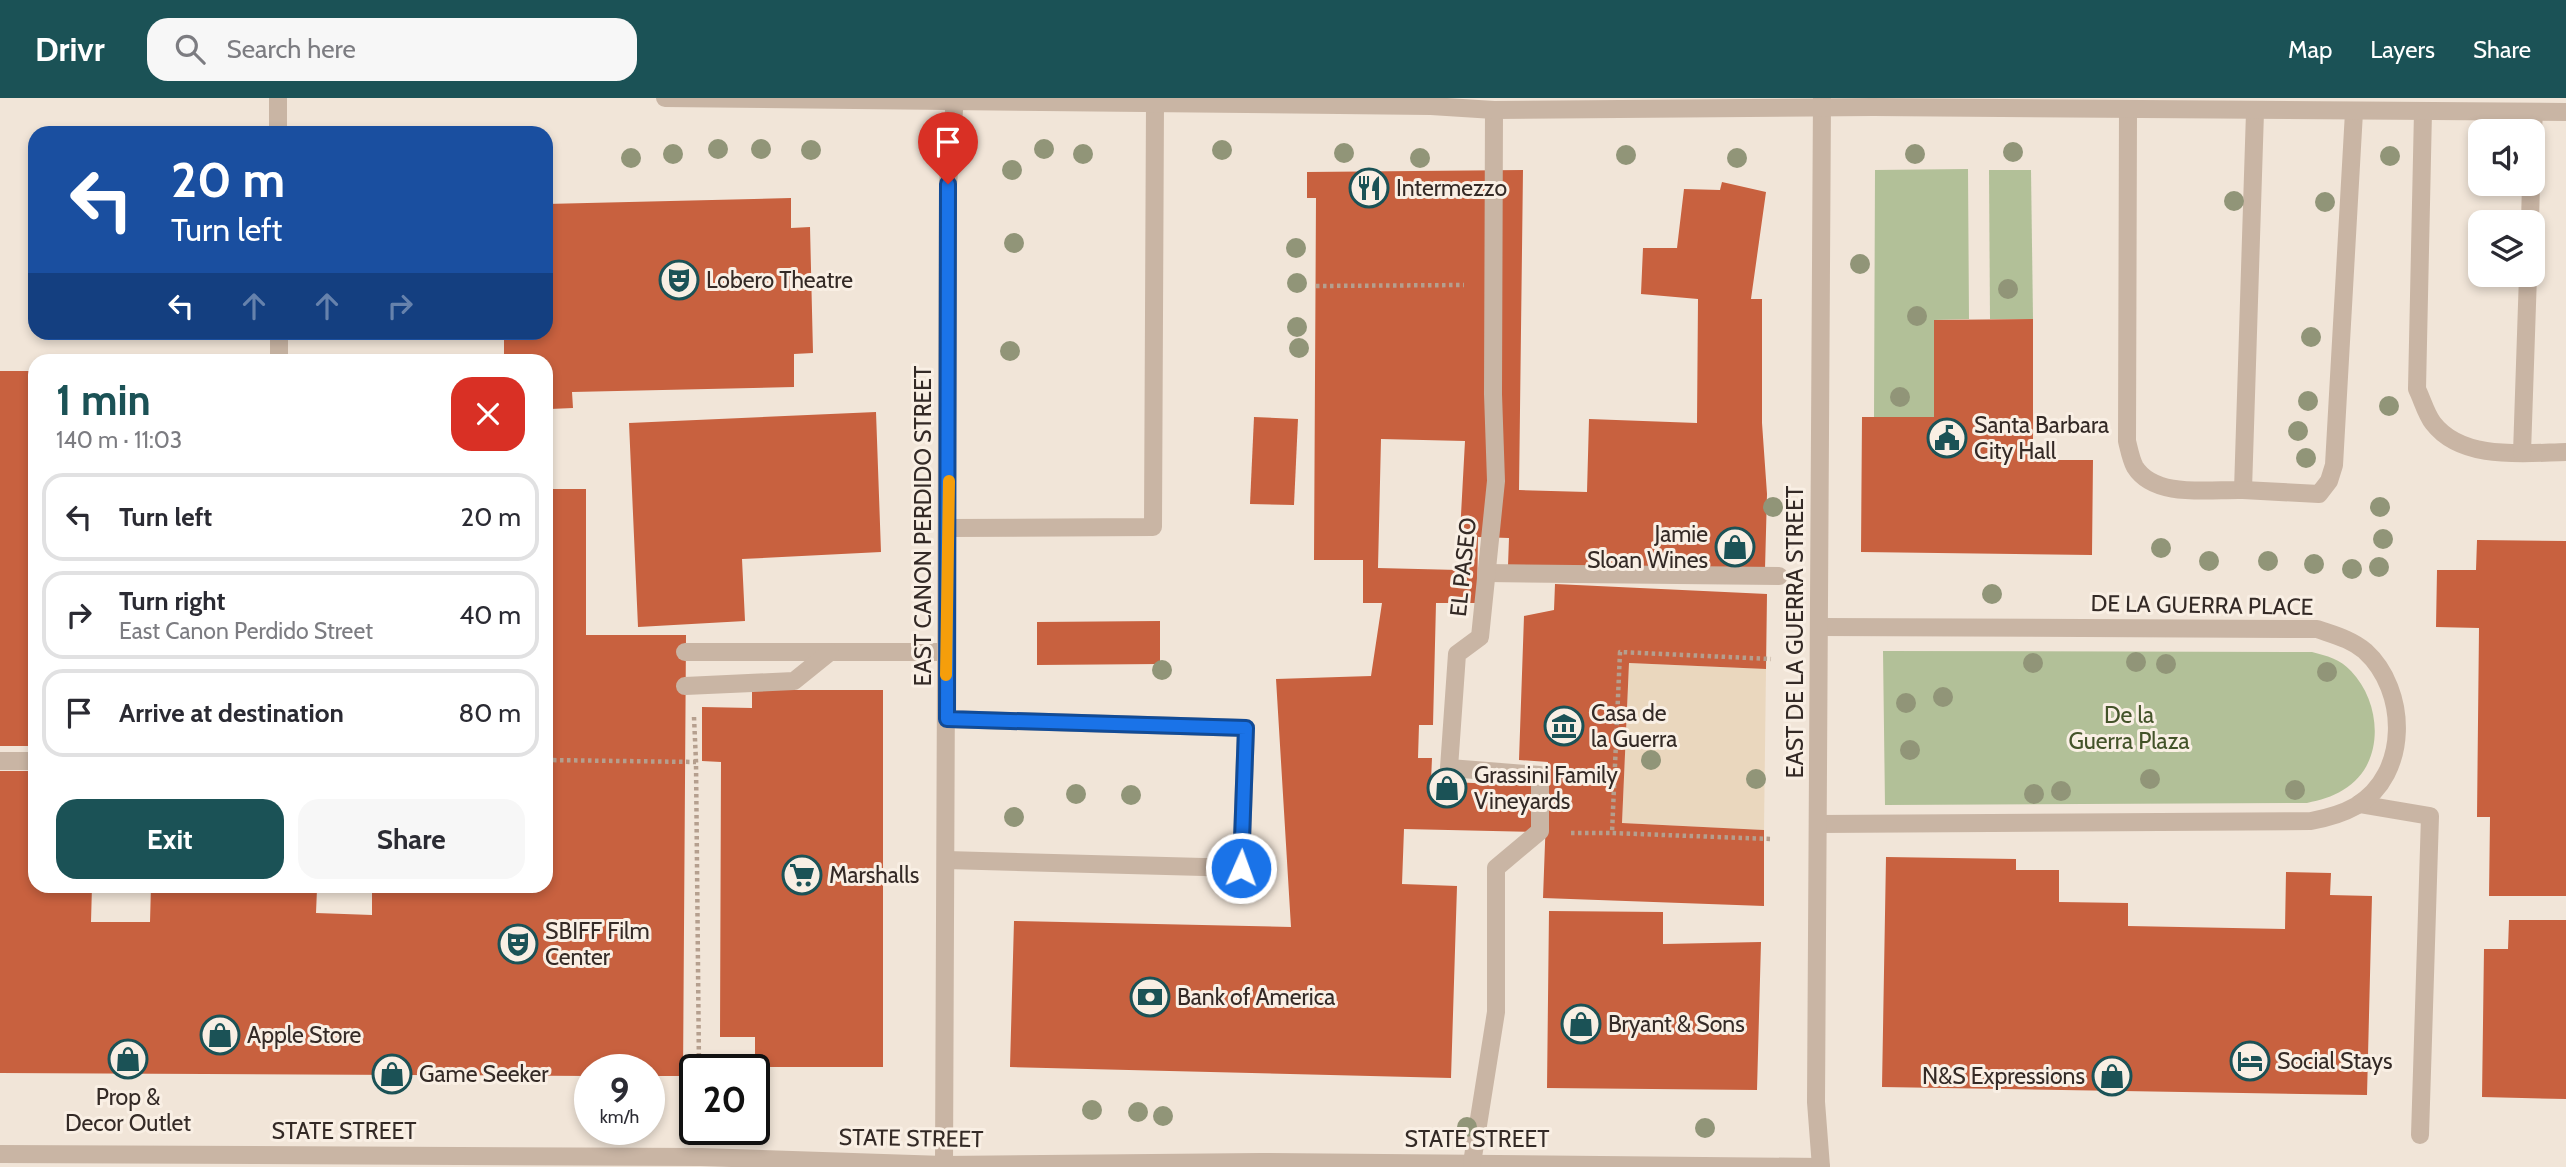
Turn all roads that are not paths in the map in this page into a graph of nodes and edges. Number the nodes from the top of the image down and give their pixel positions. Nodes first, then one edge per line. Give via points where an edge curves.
1 (278, 98) edge
2 (665, 98) edge
3 (673, 98) edge
4 (955, 100) edge
5 (1155, 103) junction
6 (1822, 104) edge
7 (2373, 105) edge
8 (1494, 110) junction
9 (2128, 110) junction
10 (2255, 111) junction
11 (2423, 111) junction
12 (2354, 112) junction
13 (2534, 112) junction
14 (2566, 112) edge
15 (2534, 119) edge
16 (278, 126) edge
17 (2528, 287) edge
18 (2566, 452) edge
19 (2522, 453) junction
20 (2243, 490) junction
21 (949, 528) junction
22 (1487, 573) junction
23 (1779, 576) dead end
24 (1820, 627) junction
25 (685, 652) dead end
26 (830, 652) junction
27 (946, 652) junction
28 (685, 686) dead end
29 (947, 719) junction
30 (0, 761) edge
31 (28, 761) edge
32 (2359, 804) junction
33 (1818, 824) junction
34 (946, 860) junction
35 (2420, 1135) dead end
36 (0, 1154) edge
37 (1472, 1163) junction
38 (944, 1166) edge
39 (1534, 1166) edge
40 (1821, 1167) edge

1 - 16 street
2 - 3 street
3 - 4 street
4 - 5 street
4 - 21 street, EAST CANON PERDIDO STREET via 948,158
5 - 8 street
5 - 21 street via 1153,527
6 - 8 street
6 - 9 street
6 - 24 street, EAST DE LA GUERRA STREET
7 - 11 street
7 - 12 street
8 - 22 street, EL PASEO via 1496,481
9 - 10 street
9 - 20 street via 2127,441 2135,467 2152,484
10 - 12 street
10 - 20 street
11 - 13 street
11 - 19 street via 2417,389 2434,424 2465,447
12 - 20 street via 2334,465 2319,494
13 - 14 street
13 - 15 street
17 - 19 street
18 - 19 street
21 - 27 street, EAST CANON PERDIDO STREET
22 - 23 street
22 - 37 street, EL PASEO via 1480,637 1457,654 1450,768 1540,775 1540,831 1496,868 1496,1012
24 - 32 street, DE LA GUERRA PLACE via 2317,629 2345,638 2366,652 2385,678 2398,723 2388,769
24 - 33 street, EAST DE LA GUERRA STREET
25 - 26 street
26 - 27 street
26 - 28 street via 794,681
27 - 29 street, EAST CANON PERDIDO STREET
29 - 34 street, EAST CANON PERDIDO STREET
29 - 34 street via 1246,728 1241,868
30 - 31 street
32 - 33 street, DE LA GUERRA PLACE via 2336,816 2311,821
32 - 35 street via 2430,816
33 - 40 street, EAST DE LA GUERRA STREET via 1816,1102
34 - 38 street, EAST CANON PERDIDO STREET
36 - 38 street, STATE STREET via 701,1157
37 - 38 street, STATE STREET
37 - 39 street, STATE STREET
39 - 40 street, STATE STREET

